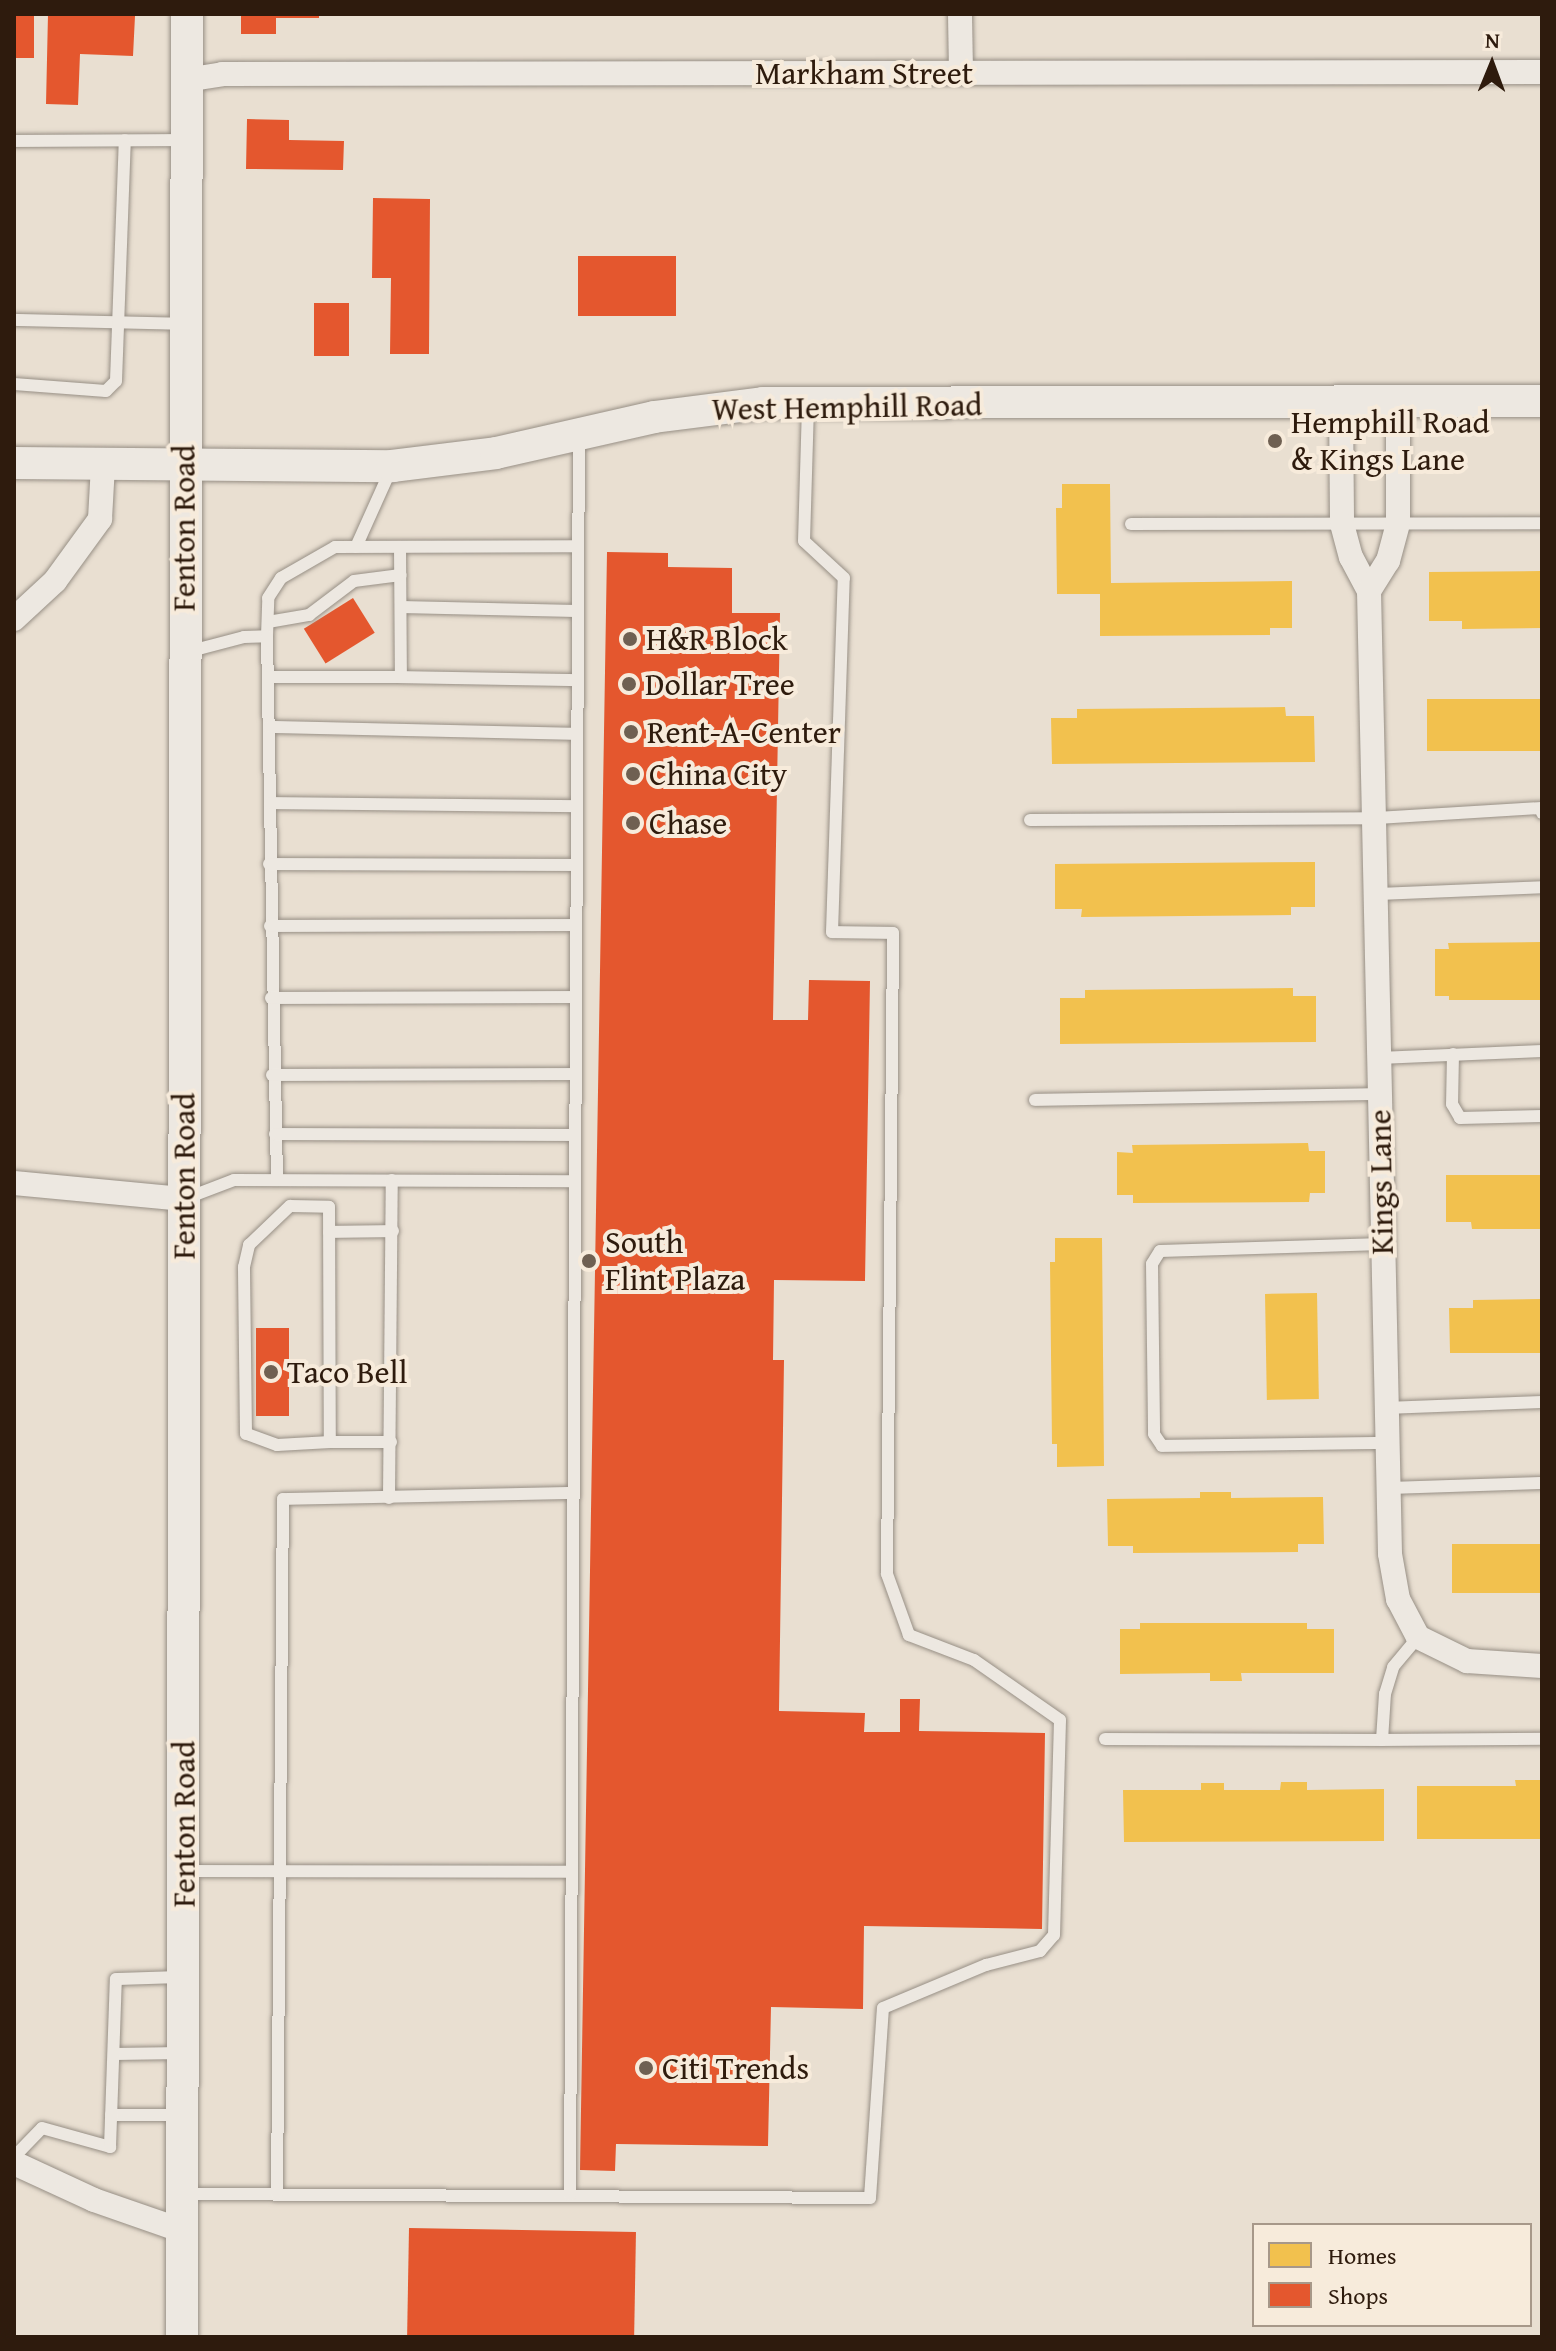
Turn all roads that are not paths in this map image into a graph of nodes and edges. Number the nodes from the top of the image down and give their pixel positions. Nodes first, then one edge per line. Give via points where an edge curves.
1 (187, 14) edge
2 (960, 14) edge
3 (1542, 72) edge
4 (961, 73) junction
5 (186, 80) junction
6 (125, 140) junction
7 (186, 140) junction
8 (14, 141) edge
9 (14, 320) edge
10 (119, 322) junction
11 (185, 324) junction
12 (14, 384) edge
13 (1542, 401) edge
14 (808, 403) junction
15 (1341, 403) junction
16 (1398, 403) junction
17 (579, 434) junction
18 (14, 463) edge
19 (103, 466) junction
20 (392, 466) junction
21 (184, 467) junction
22 (1398, 523) junction
23 (1542, 523) edge
24 (1131, 524) dead end
25 (1342, 524) junction
26 (578, 546) junction
27 (356, 547) junction
28 (400, 547) junction
29 (401, 575) junction
30 (1369, 591) junction
31 (401, 607) junction
32 (576, 611) junction
33 (14, 619) edge
34 (268, 622) junction
35 (267, 636) junction
36 (184, 653) junction
37 (268, 677) junction
38 (401, 677) junction
39 (577, 680) junction
40 (270, 727) junction
41 (576, 734) junction
42 (270, 803) junction
43 (577, 806) junction
44 (1542, 813) edge
45 (1377, 818) junction
46 (1030, 820) dead end
47 (269, 864) junction
48 (576, 865) junction
49 (1542, 887) edge
50 (1378, 894) junction
51 (576, 925) junction
52 (270, 926) junction
53 (576, 997) junction
54 (271, 998) junction
55 (1542, 1051) edge
56 (1453, 1054) junction
57 (1379, 1058) junction
58 (576, 1074) junction
59 (272, 1075) junction
60 (1380, 1094) junction
61 (1035, 1100) dead end
62 (1542, 1116) edge
63 (275, 1134) junction
64 (575, 1135) junction
65 (277, 1180) junction
66 (392, 1180) junction
67 (575, 1181) junction
68 (14, 1183) edge
69 (184, 1199) junction
70 (393, 1231) junction
71 (329, 1232) junction
72 (1382, 1244) junction
73 (1542, 1402) edge
74 (1385, 1408) junction
75 (330, 1442) junction
76 (391, 1442) junction
77 (1386, 1443) junction
78 (1542, 1483) edge
79 (1388, 1488) junction
80 (573, 1493) junction
81 (389, 1498) junction
82 (1418, 1637) junction
83 (1542, 1666) edge
84 (1105, 1739) dead end
85 (1542, 1739) edge
86 (1382, 1740) junction
87 (184, 1871) junction
88 (278, 1871) junction
89 (571, 1872) junction
90 (184, 1977) junction
91 (184, 2053) junction
92 (114, 2054) junction
93 (111, 2115) junction
94 (184, 2115) junction
95 (14, 2160) edge
96 (184, 2194) junction
97 (277, 2194) junction
98 (570, 2195) junction
99 (183, 2231) junction
100 (182, 2337) edge

1 - 5 street, Fenton Road
2 - 4 street
3 - 4 street, Markham Street
4 - 5 street, Markham Street via 222,74
5 - 7 street, Fenton Road
6 - 7 lane
6 - 8 lane
6 - 10 lane
7 - 11 street, Fenton Road
9 - 10 lane
10 - 11 lane
10 - 12 lane via 116,381 106,391
11 - 21 street, Fenton Road
13 - 16 street, West Hemphill Road
14 - 15 street, West Hemphill Road
14 - 17 street, West Hemphill Road via 707,409
14 - 98 lane via 804,541 844,578 832,932 893,933 887,1574 909,1635 974,1660 1060,1720 1054,1935 1040,1951 986,1965 883,2008 870,2198
15 - 16 street, West Hemphill Road
15 - 25 street, Kings Lane
16 - 22 street
17 - 20 street, West Hemphill Road via 496,453
17 - 26 lane
18 - 19 street, West Hemphill Road
19 - 21 street, West Hemphill Road
19 - 33 street via 100,519 55,581
20 - 21 street, West Hemphill Road
20 - 27 lane
21 - 36 street, Fenton Road
22 - 23 lane
22 - 25 lane
22 - 30 street via 1388,561
24 - 25 lane
25 - 30 street, Kings Lane
26 - 28 lane
26 - 32 lane
27 - 28 lane
27 - 34 lane via 335,547 315,555 281,578 268,598
28 - 29 lane
29 - 31 lane
29 - 34 lane via 354,581 309,615
30 - 45 street, Kings Lane
31 - 32 lane
31 - 38 lane
32 - 39 lane
34 - 35 lane
35 - 36 lane
35 - 37 lane
36 - 69 street, Fenton Road
37 - 38 lane
37 - 40 lane
38 - 39 lane
39 - 41 lane
40 - 41 lane
40 - 42 lane
41 - 43 lane
42 - 43 lane
42 - 47 lane
43 - 48 lane
44 - 45 lane via 1542,808
45 - 46 lane
45 - 50 street, Kings Lane
47 - 48 lane
47 - 52 lane
48 - 51 lane
49 - 50 lane
50 - 57 street, Kings Lane
51 - 52 lane
51 - 53 lane
52 - 54 lane
53 - 54 lane
53 - 58 lane
54 - 59 lane
55 - 56 lane
56 - 57 lane
56 - 62 lane via 1452,1104 1460,1118
57 - 60 street, Kings Lane
58 - 59 lane
58 - 64 lane
59 - 63 lane
60 - 61 lane
60 - 72 street, Kings Lane
63 - 64 lane
63 - 65 lane
64 - 67 lane
65 - 66 lane
65 - 69 lane via 234,1180
66 - 67 lane
66 - 70 lane
67 - 80 lane
68 - 69 street
69 - 87 street, Fenton Road
70 - 71 lane
70 - 76 lane
71 - 75 lane
71 - 75 lane via 329,1207 290,1206 249,1245 243,1355 246,1434 277,1445
72 - 74 street, Kings Lane
72 - 77 lane via 1160,1251 1152,1264 1154,1434 1162,1446
73 - 74 lane
74 - 77 street, Kings Lane
75 - 76 lane
76 - 81 lane
77 - 79 street, Kings Lane
78 - 79 lane
79 - 82 street, Kings Lane via 1398,1599
80 - 81 lane
80 - 89 lane
81 - 88 lane via 283,1499
82 - 83 street via 1467,1661
82 - 86 lane via 1393,1667
84 - 86 lane
85 - 86 lane
87 - 88 lane
87 - 90 street, Fenton Road
88 - 89 lane
88 - 97 lane
89 - 98 lane
90 - 91 street, Fenton Road
90 - 92 lane via 116,1979
91 - 92 lane
91 - 94 street, Fenton Road
92 - 93 lane
93 - 94 lane
93 - 95 lane via 110,2147 42,2128
94 - 96 street, Fenton Road
95 - 99 street via 78,2193
96 - 97 lane
96 - 99 street, Fenton Road
97 - 98 lane
99 - 100 street, Fenton Road

